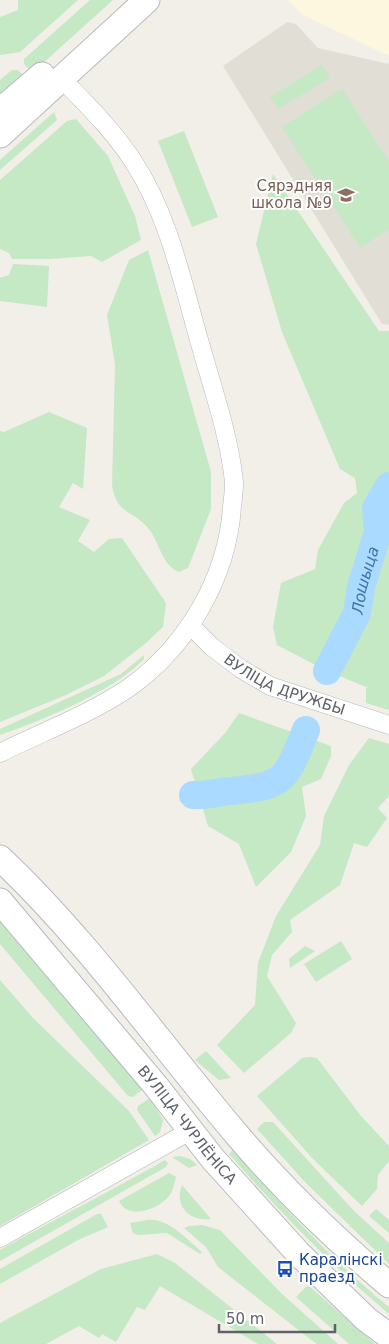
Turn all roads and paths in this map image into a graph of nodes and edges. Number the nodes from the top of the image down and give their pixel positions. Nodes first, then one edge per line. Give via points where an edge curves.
1 (123, 0) edge
2 (147, 0) edge
3 (56, 73) junction
4 (0, 111) edge
5 (0, 135) edge
6 (190, 625) junction
7 (389, 725) edge
8 (0, 752) edge
9 (0, 858) edge
10 (0, 901) edge
11 (217, 1110) junction
12 (190, 1131) junction
13 (0, 1238) edge
14 (389, 1285) edge
15 (389, 1336) edge

1 - 3 main road
2 - 3 main road
3 - 4 main road
3 - 5 main road
3 - 6 street via 119,141 154,201 185,283 225,433 234,484 230,530 217,577
6 - 7 street, ВУЛІЦА ДРУЖБЫ via 241,669 270,686
6 - 8 street via 151,670 126,690
9 - 11 main road, ВУЛІЦА ЧУРЛЁНІСА via 48,904
10 - 12 main road, ВУЛІЦА ЧУРЛЁНІСА
11 - 12 main road
11 - 14 main road, ВУЛІЦА ЧУРЛЁНІСА via 275,1179
12 - 13 street
12 - 15 main road, ВУЛІЦА ЧУРЛЁНІСА via 299,1254 366,1319

